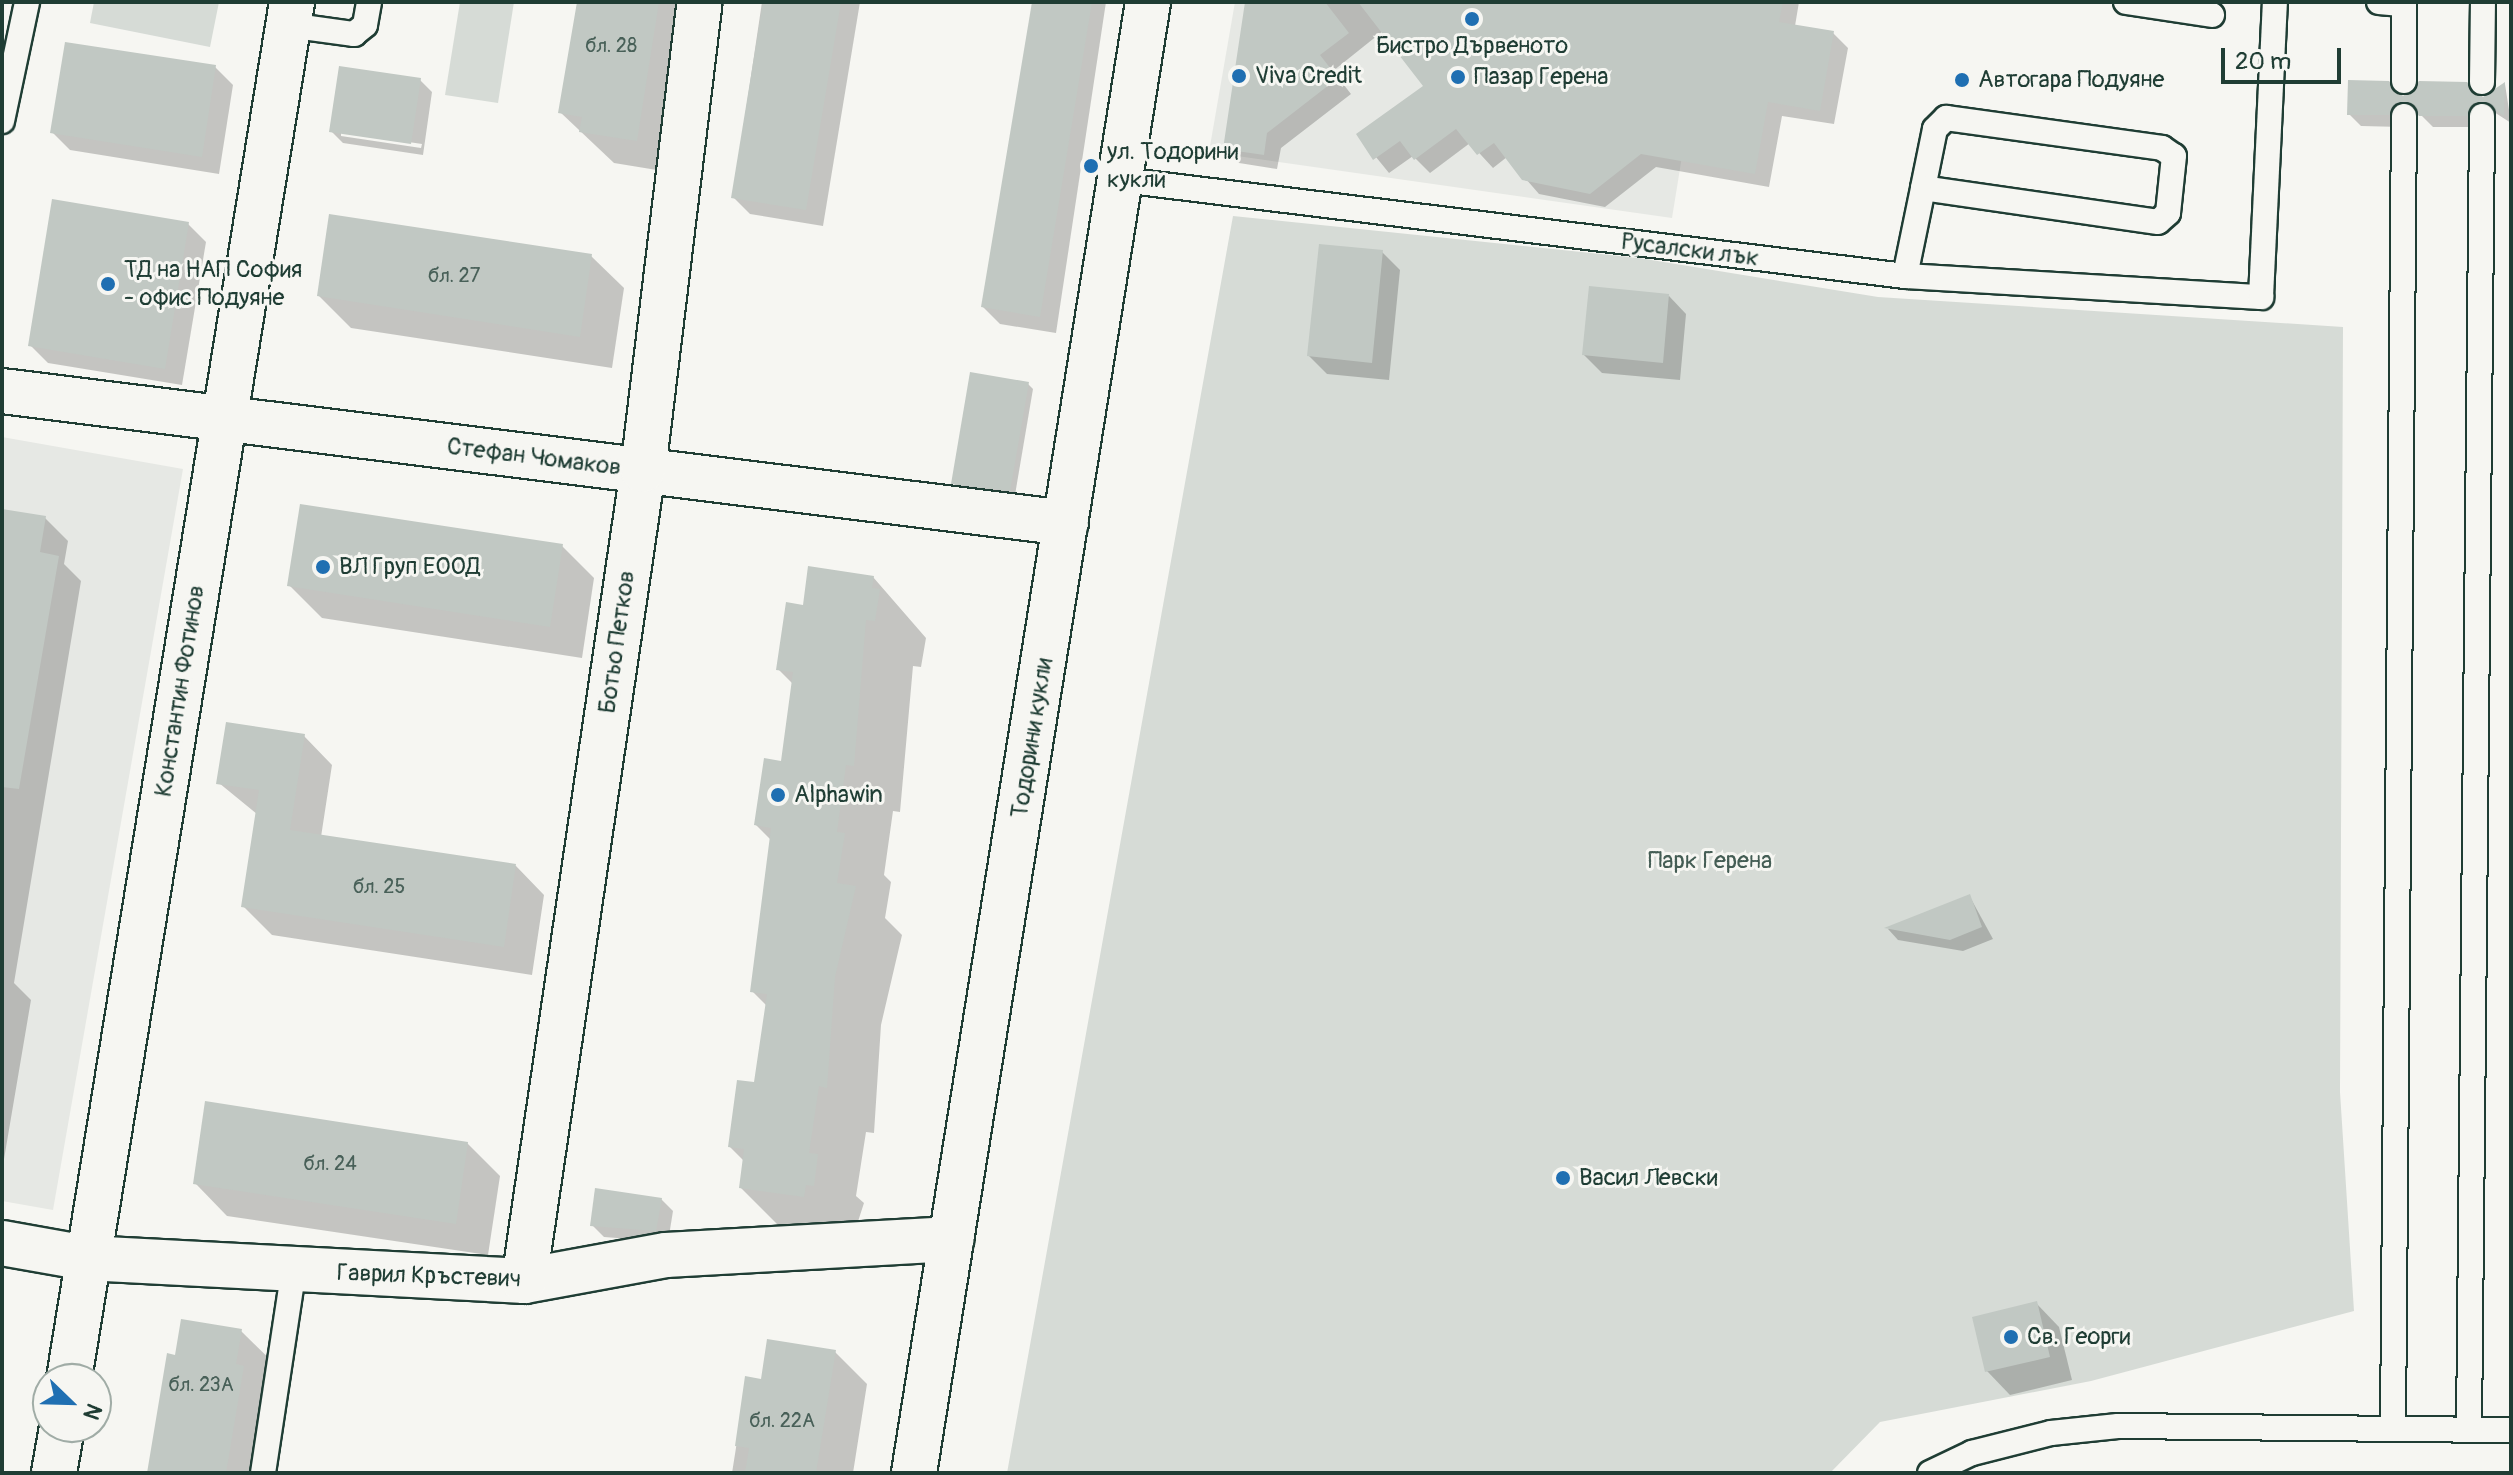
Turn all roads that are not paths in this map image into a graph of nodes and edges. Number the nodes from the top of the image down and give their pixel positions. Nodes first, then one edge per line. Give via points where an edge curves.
1 (27, 2) edge
2 (369, 2) edge
3 (700, 2) edge
4 (1148, 2) edge
5 (2126, 2) edge
6 (2275, 2) edge
7 (2379, 2) edge
8 (2483, 2) edge
9 (2404, 3) edge
10 (290, 14) edge
11 (2212, 15) dead end
12 (2404, 81) dead end
13 (2482, 82) dead end
14 (2404, 116) dead end
15 (2482, 116) dead end
16 (2, 121) edge
17 (1122, 180) junction
18 (1923, 188) junction
19 (1905, 276) junction
20 (2, 391) edge
21 (224, 418) junction
22 (643, 470) junction
23 (1066, 523) junction
24 (952, 1239) junction
25 (2, 1243) edge
26 (86, 1258) junction
27 (294, 1269) junction
28 (524, 1281) junction
29 (71, 1363) edge
30 (2393, 1428) junction
31 (2469, 1430) junction
32 (2511, 1430) edge
33 (59, 1443) edge
34 (1978, 1463) edge
35 (54, 1473) edge
36 (263, 1473) edge
37 (914, 1473) edge
38 (1930, 1473) edge

1 - 16 lane
2 - 10 lane via 365,25 354,34
3 - 22 street, Ботьо Петков
4 - 17 street, Тодорини кукли
5 - 11 lane
6 - 19 lane, Русалски лък via 2261,297
7 - 9 lane
8 - 13 lane
9 - 12 lane
10 - 21 street, Константин Фотинов
14 - 30 lane
15 - 31 lane
17 - 19 lane, Русалски лък
17 - 23 street, Тодорини кукли
18 - 18 lane via 2158,222 2168,213 2174,156 2162,148 1946,118 1935,129
18 - 19 lane
20 - 21 street, Стефан Чомаков
21 - 22 street, Стефан Чомаков
21 - 26 street, Константин Фотинов
22 - 23 street, Стефан Чомаков
22 - 28 street, Ботьо Петков
23 - 24 street, Тодорини кукли
24 - 28 street, Гаврил Кръстевич via 666,1255
24 - 37 street, Тодорини кукли
25 - 26 street, Гаврил Кръстевич
26 - 27 street, Гаврил Кръстевич
26 - 29 street, Константин Фотинов
27 - 28 street, Гаврил Кръстевич
27 - 36 lane
30 - 31 lane
30 - 34 lane via 2118,1426
31 - 32 lane
33 - 35 street
34 - 38 lane

